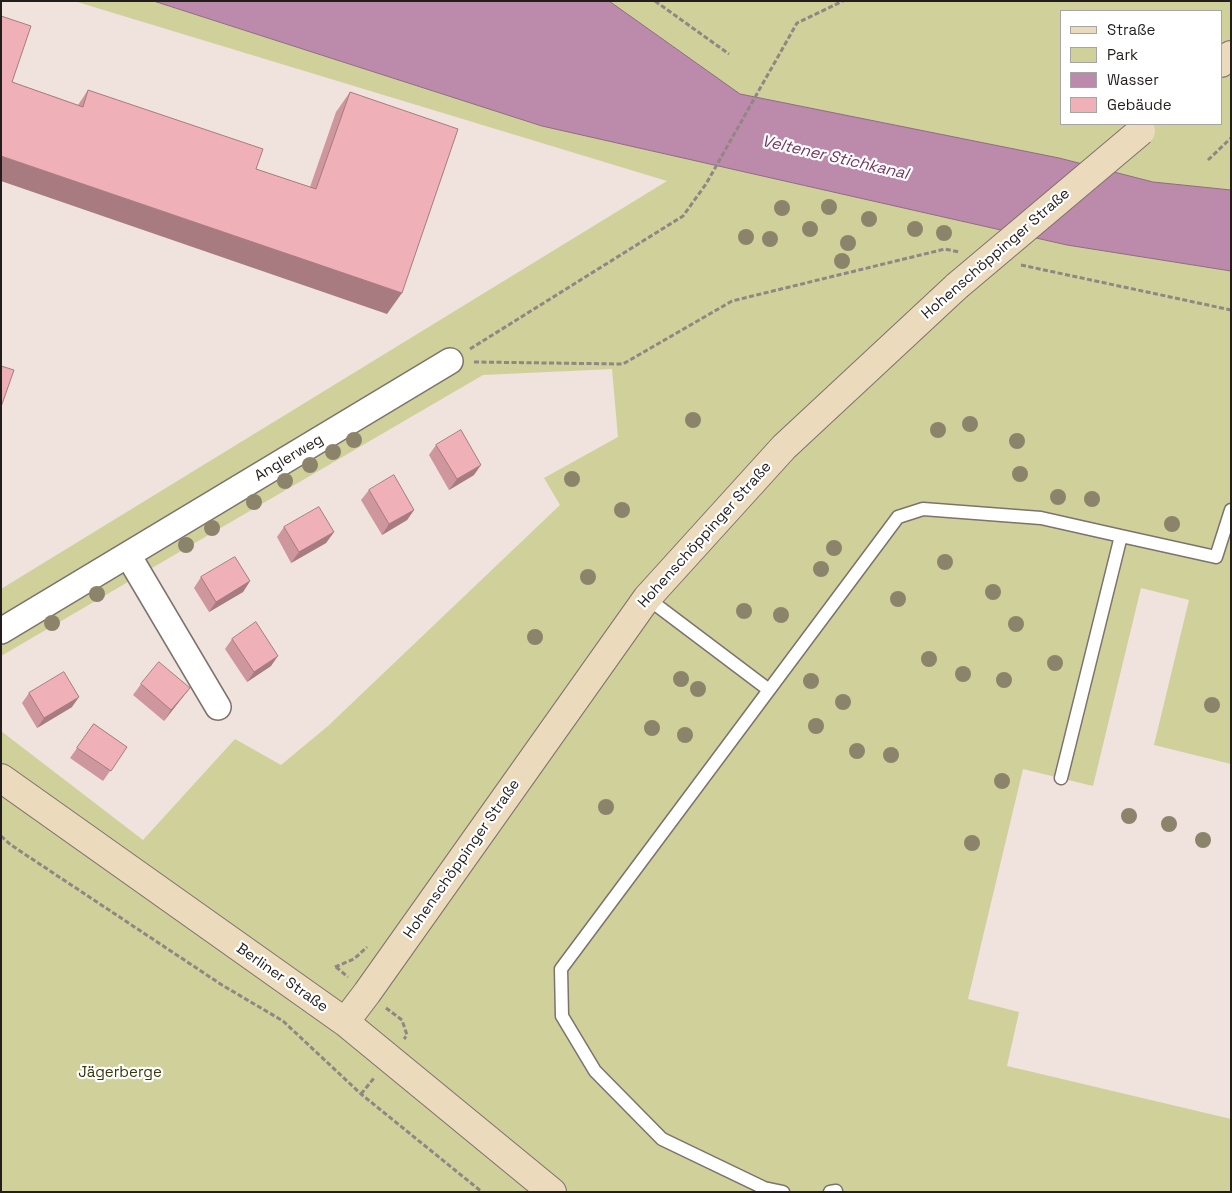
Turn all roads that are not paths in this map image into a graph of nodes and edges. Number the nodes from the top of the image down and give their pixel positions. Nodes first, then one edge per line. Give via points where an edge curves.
1 (1146, 127) edge
2 (450, 361) road end
3 (1231, 510) edge
4 (1121, 536) junction
5 (128, 555) junction
6 (647, 598) junction
7 (1, 631) edge
8 (769, 690) junction
9 (218, 707) dead end
10 (1, 778) edge
11 (1062, 778) dead end
12 (345, 1022) junction
13 (552, 1192) edge
14 (783, 1192) edge

1 - 6 main road, Hohenschöppinger Straße, bridge via 957,286 784,447
2 - 5 street, Anglerweg
3 - 4 lane via 1216,557
4 - 8 lane via 1041,518 923,509 898,518
4 - 11 lane
5 - 7 street, Anglerweg
5 - 9 street
6 - 8 lane
6 - 12 main road, Hohenschöppinger Straße
8 - 14 lane via 561,969 562,1016 595,1071 662,1139 764,1188
10 - 12 main road, Berliner Straße
12 - 13 main road, Berliner Straße

